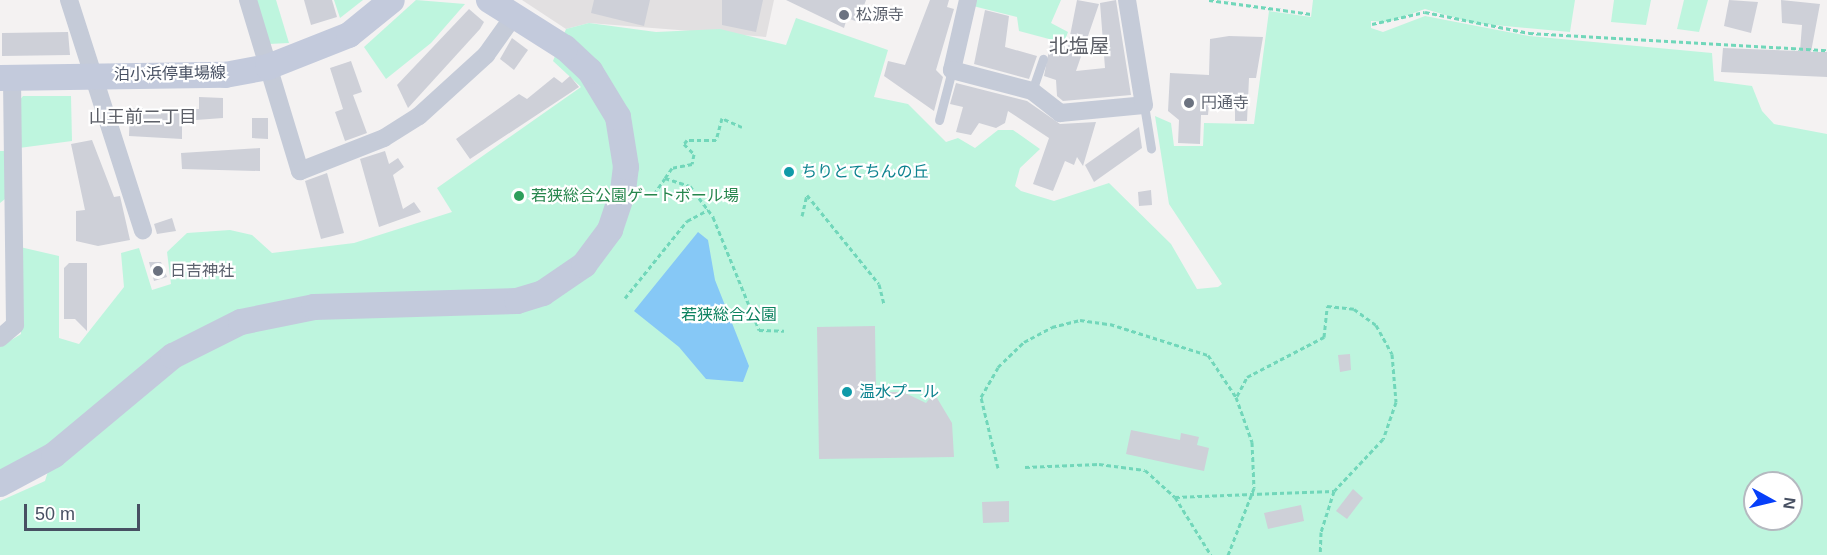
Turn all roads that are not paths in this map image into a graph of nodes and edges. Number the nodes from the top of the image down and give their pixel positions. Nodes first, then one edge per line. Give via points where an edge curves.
1 (69, 0) edge
2 (248, 0) edge
3 (392, 0) edge
4 (489, 0) edge
5 (968, 0) edge
6 (1127, 0) edge
7 (513, 16) junction
8 (1043, 60) dead end
9 (268, 68) junction
10 (952, 69) junction
11 (93, 75) junction
12 (6, 78) edge
13 (1032, 91) junction
14 (1144, 105) junction
15 (939, 120) dead end
16 (1151, 148) dead end
17 (6, 209) edge
18 (143, 230) dead end
19 (0, 338) edge
20 (0, 484) edge

1 - 11 street
2 - 9 street
3 - 9 street, 泊小浜停車場線 via 349,35
4 - 7 street
5 - 10 street
6 - 14 street
7 - 9 street via 478,63 419,116 384,138 300,171
7 - 20 street via 590,71 618,117 624,143 623,191 610,230 584,265 543,293 517,302 314,307 241,322 172,356 54,455
8 - 13 lane
9 - 11 street, 泊小浜停車場線 via 225,75
10 - 13 street
10 - 15 lane
11 - 12 street, 泊小浜停車場線
11 - 18 street
12 - 17 street
13 - 14 street via 1060,113
14 - 16 lane
17 - 19 street via 15,325

